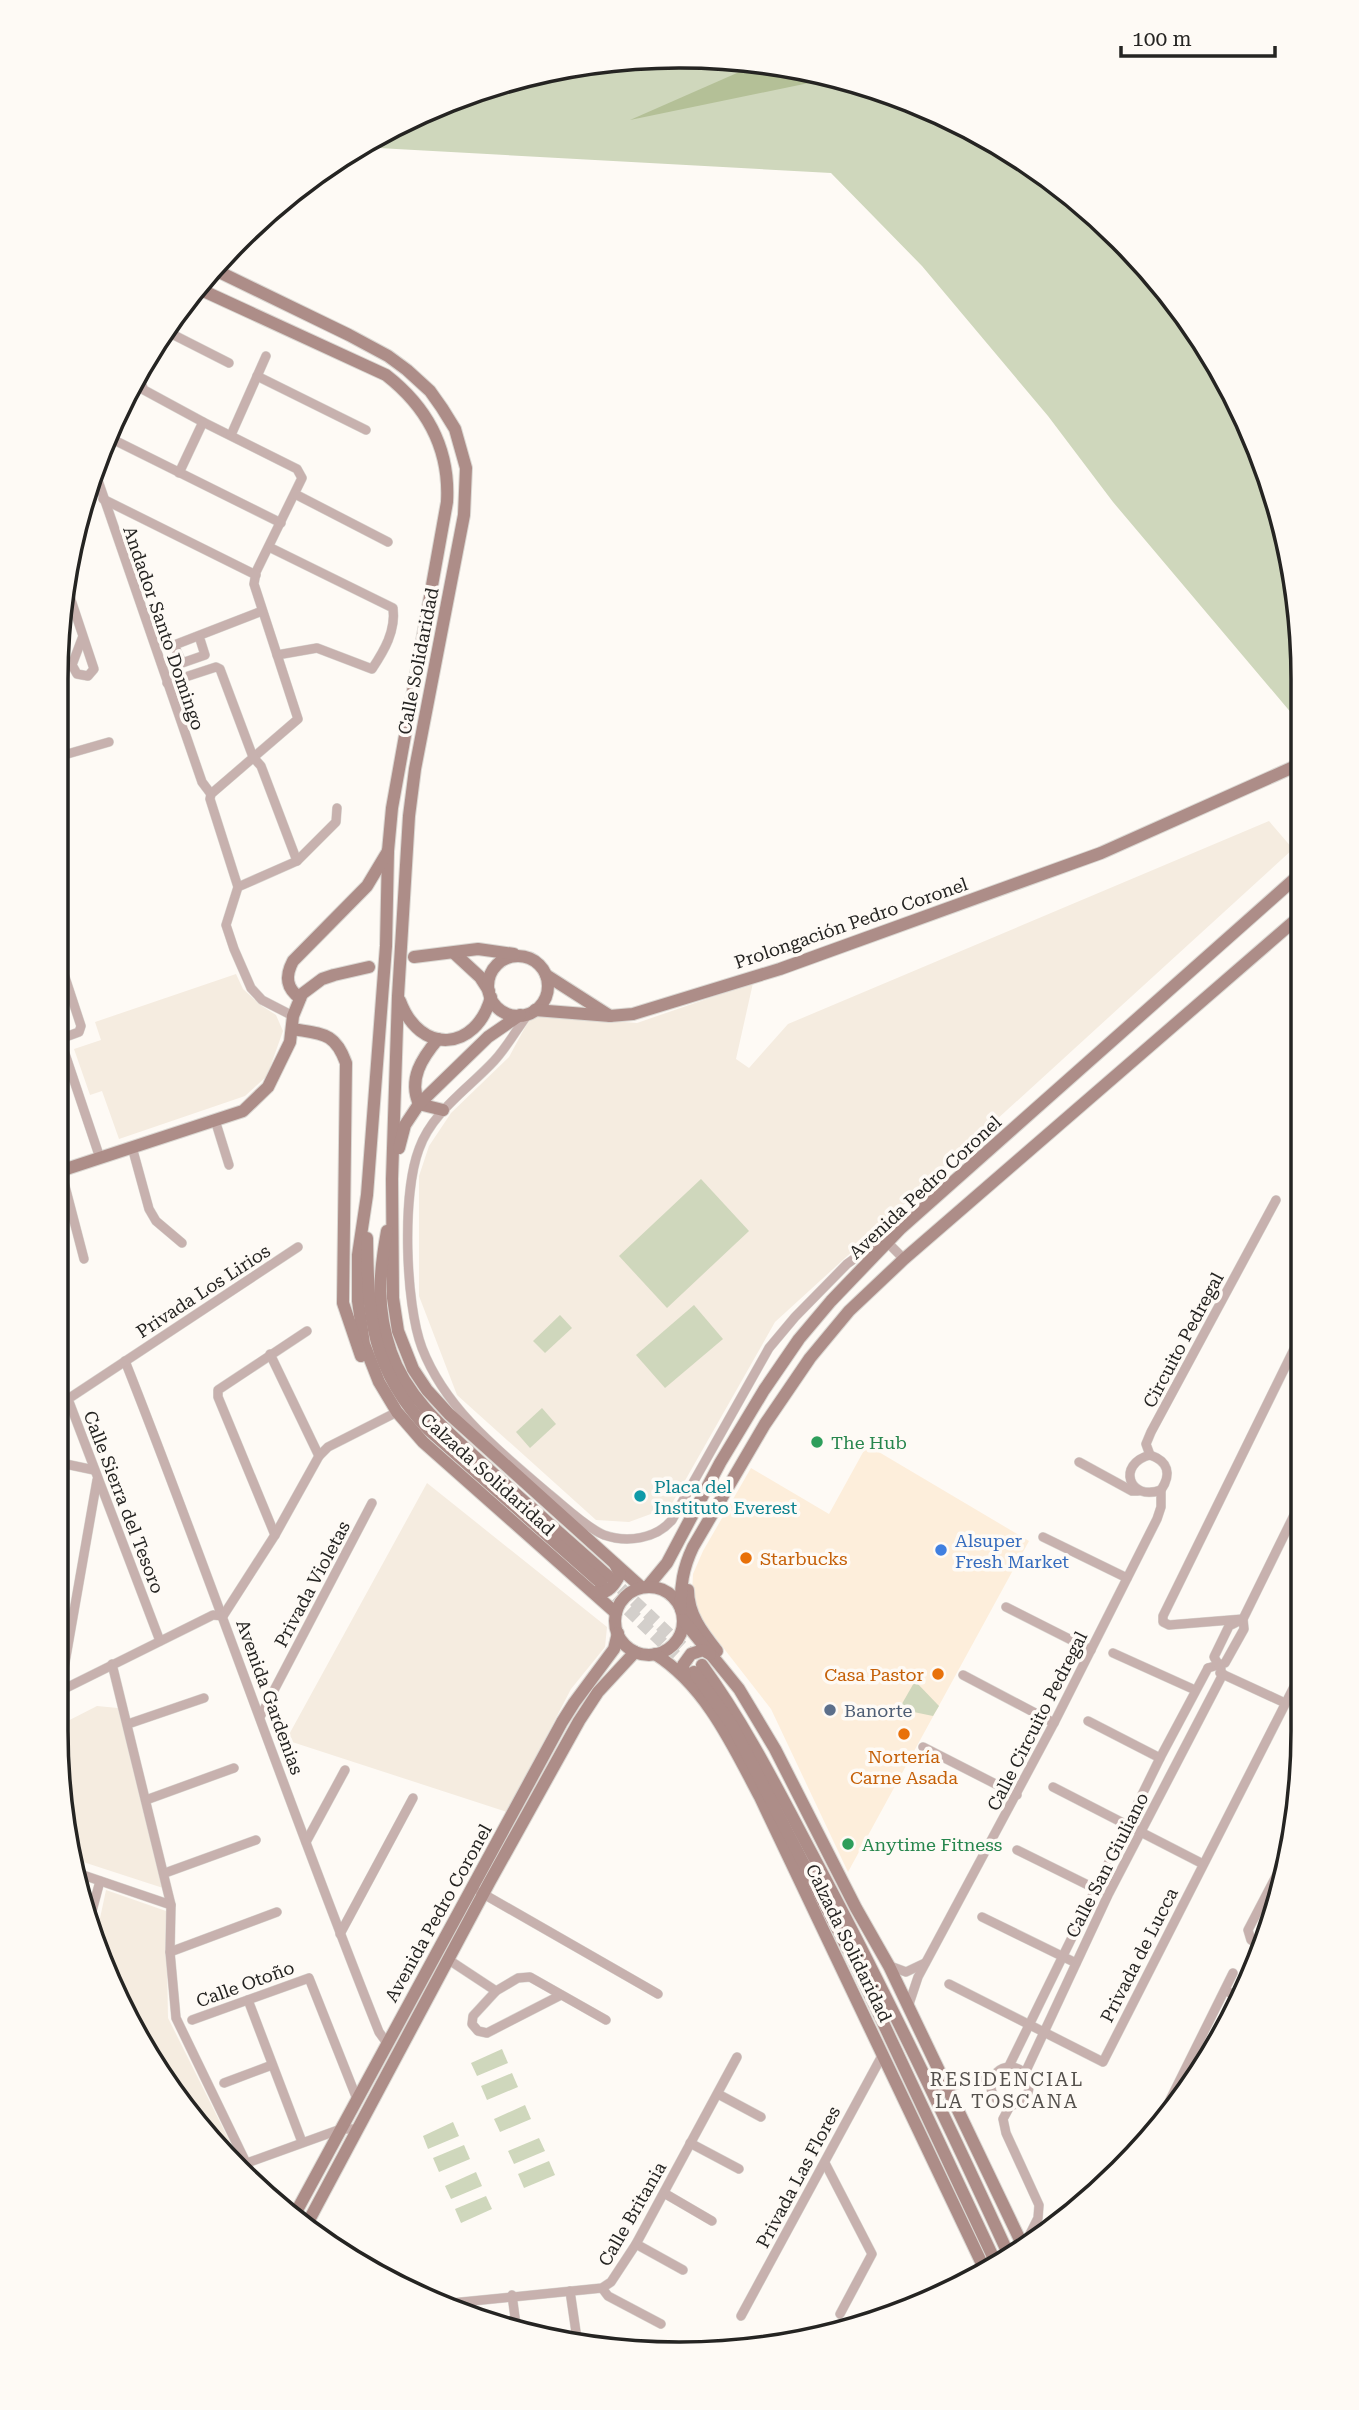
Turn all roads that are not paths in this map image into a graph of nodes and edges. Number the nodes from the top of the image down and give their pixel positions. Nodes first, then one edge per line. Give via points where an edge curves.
1 (222, 273) edge
2 (207, 292) edge
3 (174, 335) edge
4 (266, 356) dead end
5 (229, 363) dead end
6 (257, 376) junction
7 (143, 387) edge
8 (203, 422) junction
9 (366, 430) dead end
10 (231, 435) junction
11 (117, 442) edge
12 (179, 473) junction
13 (100, 488) edge
14 (295, 494) junction
15 (103, 499) junction
16 (281, 523) junction
17 (388, 542) dead end
18 (269, 547) junction
19 (256, 575) junction
20 (73, 605) edge
21 (262, 611) junction
22 (83, 636) dead end
23 (200, 636) junction
24 (277, 655) junction
25 (167, 683) junction
26 (109, 742) dead end
27 (68, 754) edge
28 (253, 757) junction
29 (1291, 768) edge
30 (211, 794) junction
31 (337, 808) dead end
32 (388, 850) junction
33 (297, 862) junction
34 (1291, 882) edge
35 (238, 887) junction
36 (1291, 924) edge
37 (454, 953) junction
38 (521, 956) junction
39 (414, 957) dead end
40 (369, 967) dead end
41 (546, 975) junction
42 (68, 986) edge
43 (490, 994) junction
44 (398, 996) junction
45 (300, 998) junction
46 (528, 1013) junction
47 (610, 1016) junction
48 (293, 1022) junction
49 (68, 1033) edge
50 (438, 1039) junction
51 (68, 1064) edge
52 (419, 1104) junction
53 (443, 1110) junction
54 (215, 1120) junction
55 (132, 1147) junction
56 (100, 1158) junction
57 (229, 1165) dead end
58 (68, 1169) edge
59 (393, 1179) junction
60 (367, 1195) junction
61 (393, 1200) junction
62 (1276, 1200) dead end
63 (68, 1203) edge
64 (887, 1242) junction
65 (182, 1243) dead end
66 (298, 1247) dead end
67 (84, 1259) dead end
68 (904, 1259) junction
69 (307, 1331) dead end
70 (270, 1354) junction
71 (1291, 1355) edge
72 (125, 1360) junction
73 (379, 1382) junction
74 (764, 1390) junction
75 (397, 1412) junction
76 (755, 1442) junction
77 (1150, 1455) junction
78 (319, 1456) junction
79 (1079, 1462) dead end
80 (68, 1466) edge
81 (740, 1466) junction
82 (96, 1474) junction
83 (1161, 1490) junction
84 (1138, 1491) junction
85 (372, 1503) dead end
86 (1291, 1521) edge
87 (275, 1535) junction
88 (1043, 1537) dead end
89 (609, 1557) junction
90 (1127, 1578) junction
91 (645, 1586) junction
92 (586, 1587) junction
93 (1006, 1607) dead end
94 (616, 1613) junction
95 (682, 1614) junction
96 (223, 1616) junction
97 (1243, 1619) junction
98 (618, 1633) junction
99 (68, 1635) edge
100 (160, 1641) junction
101 (1091, 1650) junction
102 (635, 1652) junction
103 (1113, 1653) dead end
104 (655, 1654) junction
105 (710, 1654) junction
106 (113, 1664) junction
107 (1218, 1664) junction
108 (1208, 1668) junction
109 (693, 1671) junction
110 (1223, 1674) junction
111 (963, 1675) dead end
112 (68, 1687) edge
113 (1195, 1690) junction
114 (1291, 1692) edge
115 (204, 1698) dead end
116 (1285, 1703) junction
117 (260, 1717) junction
118 (1088, 1721) dead end
119 (1054, 1723) junction
120 (128, 1724) junction
121 (923, 1747) dead end
122 (1160, 1758) junction
123 (234, 1768) dead end
124 (345, 1769) dead end
125 (1053, 1787) dead end
126 (1017, 1795) junction
127 (413, 1798) dead end
128 (146, 1800) junction
129 (811, 1817) junction
130 (1127, 1825) junction
131 (1141, 1832) junction
132 (256, 1840) dead end
133 (306, 1842) junction
134 (1017, 1850) dead end
135 (1203, 1864) junction
136 (165, 1872) junction
137 (86, 1876) edge
138 (100, 1881) junction
139 (1270, 1887) edge
140 (1096, 1890) junction
141 (478, 1891) junction
142 (1108, 1895) junction
143 (94, 1904) edge
144 (171, 1905) junction
145 (856, 1908) junction
146 (277, 1912) dead end
147 (982, 1917) dead end
148 (854, 1933) junction
149 (340, 1934) junction
150 (1253, 1941) edge
151 (170, 1952) junction
152 (1062, 1956) junction
153 (449, 1960) junction
154 (926, 1962) junction
155 (1076, 1963) junction
156 (889, 1966) junction
157 (1233, 1973) dead end
158 (949, 1984) dead end
159 (1225, 1990) junction
160 (496, 1991) junction
161 (658, 1994) dead end
162 (1231, 1994) edge
163 (561, 1995) junction
164 (248, 2000) junction
165 (908, 2007) junction
166 (192, 2020) dead end
167 (606, 2020) dead end
168 (1029, 2025) junction
169 (1044, 2033) junction
170 (387, 2043) junction
171 (930, 2053) junction
172 (883, 2054) junction
173 (737, 2057) dead end
174 (272, 2065) junction
175 (921, 2066) junction
176 (1009, 2066) junction
177 (890, 2068) junction
178 (1025, 2073) junction
179 (992, 2079) junction
180 (224, 2083) dead end
181 (1178, 2083) edge
182 (947, 2087) junction
183 (932, 2088) junction
184 (718, 2094) junction
185 (358, 2099) junction
186 (1010, 2106) junction
187 (761, 2117) dead end
188 (341, 2129) junction
189 (358, 2129) junction
190 (936, 2132) junction
191 (302, 2142) junction
192 (690, 2143) junction
193 (245, 2161) edge
194 (825, 2163) junction
195 (250, 2166) edge
196 (739, 2169) dead end
197 (664, 2193) junction
198 (298, 2208) edge
199 (310, 2218) edge
200 (712, 2221) dead end
201 (1032, 2229) edge
202 (1019, 2239) edge
203 (636, 2244) junction
204 (1005, 2247) edge
205 (992, 2255) edge
206 (981, 2262) edge
207 (683, 2270) dead end
208 (602, 2288) junction
209 (570, 2291) junction
210 (512, 2295) junction
211 (464, 2302) edge
212 (840, 2314) dead end
213 (741, 2316) dead end
214 (515, 2319) edge
215 (661, 2324) dead end
216 (576, 2333) edge

1 - 44 main road, Calle Solidaridad via 349,335 407,370 442,408 464,458 464,514 409,816
2 - 32 main road, Calle Solidaridad via 386,375 424,412 443,451 447,502
3 - 5 street
4 - 6 street
6 - 9 street
6 - 10 street
7 - 8 street
8 - 10 street
8 - 12 street
10 - 14 street via 297,469 302,478
11 - 12 street
12 - 16 street
13 - 15 street, Andador Santo Domingo
14 - 16 street
14 - 17 street
15 - 19 street
15 - 25 street, Andador Santo Domingo
16 - 18 street
18 - 19 street
18 - 24 street via 393,608 394,616 387,645 372,669 317,648
19 - 21 street
20 - 22 street
21 - 23 street
21 - 24 street
23 - 23 street via 175,647 184,664 205,655
24 - 28 street via 298,719
25 - 28 street via 220,669
25 - 30 street, Andador Santo Domingo via 202,782
26 - 27 street
28 - 30 street
28 - 33 street via 261,766
29 - 47 main road, Prolongación Pedro Coronel via 1101,853 780,969 633,1014
30 - 35 street, Andador Santo Domingo
31 - 33 street via 336,822
32 - 45 main road via 367,886 289,967 290,989
32 - 60 main road, Calle Solidaridad via 386,946
33 - 35 street
34 - 64 main road, Avenida Pedro Coronel
35 - 48 street via 226,925 233,949 251,988
36 - 68 main road
37 - 38 main road via 478,949
37 - 39 main road
37 - 43 main road via 480,977
38 - 41 main road via 537,962
38 - 43 main road via 499,963 490,976
40 - 45 main road via 322,979
41 - 46 main road via 548,991 541,1005
41 - 47 main road
42 - 49 street via 81,1026
43 - 46 main road via 502,1011
43 - 50 main road via 480,1024 456,1039
44 - 50 main road via 413,1025
44 - 59 main road, Calle Solidaridad
45 - 48 main road
46 - 47 main road, Prolongación Pedro Coronel
46 - 52 main road via 488,1037
46 - 53 street via 495,1059
48 - 54 main road via 290,1042 268,1087 243,1111
48 - 73 main road via 310,1032 326,1034 341,1047 346,1063 343,1303 357,1346
50 - 52 main road via 418,1068 415,1088
51 - 56 street
52 - 53 main road
52 - 59 main road via 404,1125
53 - 64 street via 419,1146 409,1198 410,1290 423,1350 442,1388 479,1431 563,1505 601,1534 617,1539 653,1535 664,1529 769,1348 847,1264 873,1245
54 - 55 main road
54 - 57 street
55 - 56 main road
55 - 65 street via 149,1209
56 - 58 main road
59 - 61 main road, Calle Solidaridad
60 - 61 main road, Calzada Solidaridad via 369,1306 387,1374 429,1430 605,1580 442,1426 399,1368 382,1316 379,1273
60 - 73 main road, Calzada Solidaridad via 358,1301 365,1344
61 - 89 main road, Calzada Solidaridad via 393,1298 398,1331 413,1369 449,1414
62 - 77 street, Circuito Pedregal via 1151,1432 1146,1444
63 - 67 street
64 - 68 street
64 - 74 main road, Avenida Pedro Coronel via 817,1317
66 - 72 street, Privada Los Lirios
68 - 76 main road via 849,1311 818,1349
69 - 70 street
70 - 78 street
70 - 87 street via 221,1386 218,1397
71 - 97 street via 1163,1616 1169,1625
72 - 82 street, Calle Sierra del Tesoro via 68,1399
72 - 96 street, Avenida Gardenias
73 - 75 main road, Calzada Solidaridad
74 - 76 main road via 771,1388 776,1397 754,1432
74 - 91 main road, Avenida Pedro Coronel via 667,1563
75 - 78 street
75 - 92 main road, Calzada Solidaridad via 423,1442
76 - 81 main road
77 - 83 street via 1168,1468 1168,1480
77 - 84 street via 1138,1458 1130,1468 1130,1480
78 - 87 street
79 - 84 street
80 - 82 street
81 - 95 main road via 688,1559 680,1589
81 - 129 main road via 739,1482 693,1561 689,1602 699,1626 763,1713 808,1800
82 - 99 street
82 - 100 street, Calle Sierra del Tesoro
83 - 84 street via 1150,1494
83 - 90 street, Calle Circuito Pedregal via 1157,1519
85 - 117 street, Privada Violetas
86 - 97 street
87 - 96 street
88 - 90 street
89 - 91 main road, Calzada Solidaridad
89 - 92 main road via 620,1574 615,1584 600,1593
90 - 101 street, Calle Circuito Pedregal
91 - 94 main road via 622,1600
91 - 95 main road via 667,1592
92 - 94 main road, Calzada Solidaridad
93 - 101 street
94 - 98 main road
95 - 104 main road via 678,1639
95 - 105 main road, Calzada Solidaridad
96 - 100 street via 213,1615
96 - 117 street, Avenida Gardenias
97 - 107 street via 1244,1629 1225,1663
97 - 107 street via 1229,1626 1214,1657
98 - 102 main road
98 - 141 main road, Avenida Pedro Coronel via 614,1649 568,1713
100 - 106 street
101 - 119 street, Calle Circuito Pedregal
102 - 104 main road
102 - 141 main road, Avenida Pedro Coronel via 598,1692
103 - 113 street
104 - 109 main road, Calzada Solidaridad
105 - 109 main road via 703,1650 691,1654 683,1665
105 - 129 main road, Calzada Solidaridad via 750,1705
106 - 112 street
106 - 120 street
107 - 108 street
107 - 110 street
108 - 110 street
108 - 113 street, Calle San Giuliano
109 - 148 main road, Calzada Solidaridad via 748,1733
109 - 172 main road, Calzada Solidaridad via 706,1704 754,1786
109 - 190 main road, Calzada Solidaridad via 743,1745
110 - 116 street
110 - 131 street, Calle San Giuliano
111 - 119 street
113 - 122 street, Calle San Giuliano
114 - 116 street, Privada de Lucca
115 - 120 street
116 - 135 street, Privada de Lucca
117 - 133 street, Avenida Gardenias
118 - 122 street
119 - 126 street, Calle Circuito Pedregal
120 - 128 street
121 - 126 street
122 - 130 street, Calle San Giuliano
123 - 128 street
124 - 133 street
125 - 130 street
126 - 154 street, Calle Circuito Pedregal
127 - 149 street
128 - 136 street
129 - 145 main road, Calzada Solidaridad
130 - 131 street
130 - 140 street, Calle San Giuliano
131 - 135 street
131 - 142 street, Calle San Giuliano
132 - 136 street
133 - 149 street, Avenida Gardenias
134 - 140 street
135 - 169 street, Privada de Lucca via 1103,2062
136 - 144 street
137 - 138 street
138 - 143 street
138 - 144 street
139 - 150 street via 1248,1930
140 - 142 street
140 - 152 street, Calle San Giuliano
141 - 153 main road, Avenida Pedro Coronel
141 - 161 street
141 - 170 main road, Avenida Pedro Coronel
142 - 155 street, Calle San Giuliano
144 - 151 street
145 - 148 main road
145 - 156 main road, Calzada Solidaridad
146 - 151 street
147 - 152 street
148 - 175 main road, Calzada Solidaridad
149 - 170 street, Avenida Gardenias
151 - 193 street via 179,2028
152 - 155 street
152 - 168 street, Calle San Giuliano
153 - 160 street
153 - 189 main road, Avenida Pedro Coronel
154 - 156 street via 906,1972
154 - 165 street
155 - 169 street, Calle San Giuliano
156 - 165 main road, Calzada Solidaridad
157 - 159 street
158 - 168 street
159 - 162 street
159 - 181 street
160 - 163 street via 518,1978 530,1977
160 - 163 street via 473,2016 478,2031 487,2033
163 - 167 street
164 - 166 street, Calle Otoño
164 - 174 street
164 - 185 street, Calle Otoño via 309,1978
165 - 171 main road, Calzada Solidaridad
168 - 169 street
168 - 176 street, Calle San Giuliano
169 - 178 street, Calle San Giuliano
170 - 185 main road, Avenida Pedro Coronel
171 - 175 main road
171 - 182 main road, Calzada Solidaridad
172 - 177 main road, Calzada Solidaridad
172 - 194 street, Privada Las Flores
173 - 184 street, Calle Britania
174 - 180 street
174 - 191 street
175 - 183 main road, Calzada Solidaridad
176 - 178 street
176 - 179 street via 998,2070
177 - 190 main road
177 - 206 main road, Calzada Solidaridad
178 - 186 street via 1030,2083 1028,2094 1021,2103
179 - 182 street
179 - 186 street via 994,2097
182 - 183 street
182 - 202 main road, Calzada Solidaridad
183 - 204 main road, Calzada Solidaridad
184 - 187 street
184 - 192 street, Calle Britania
185 - 188 main road, Avenida Pedro Coronel
186 - 201 street via 1003,2119 1006,2133 1039,2205
188 - 189 street
188 - 191 street
188 - 198 main road, Avenida Pedro Coronel
189 - 199 main road, Avenida Pedro Coronel
190 - 205 main road, Calzada Solidaridad
191 - 195 street
192 - 196 street
192 - 197 street, Calle Britania
194 - 212 street via 873,2254
194 - 213 street, Privada Las Flores
197 - 200 street
197 - 203 street, Calle Britania
203 - 207 street
203 - 208 street, Calle Britania
208 - 209 street, Calle Britania
208 - 215 street via 608,2296
209 - 210 street, Calle Britania
209 - 216 street
210 - 211 street, Calle Britania
210 - 214 street

